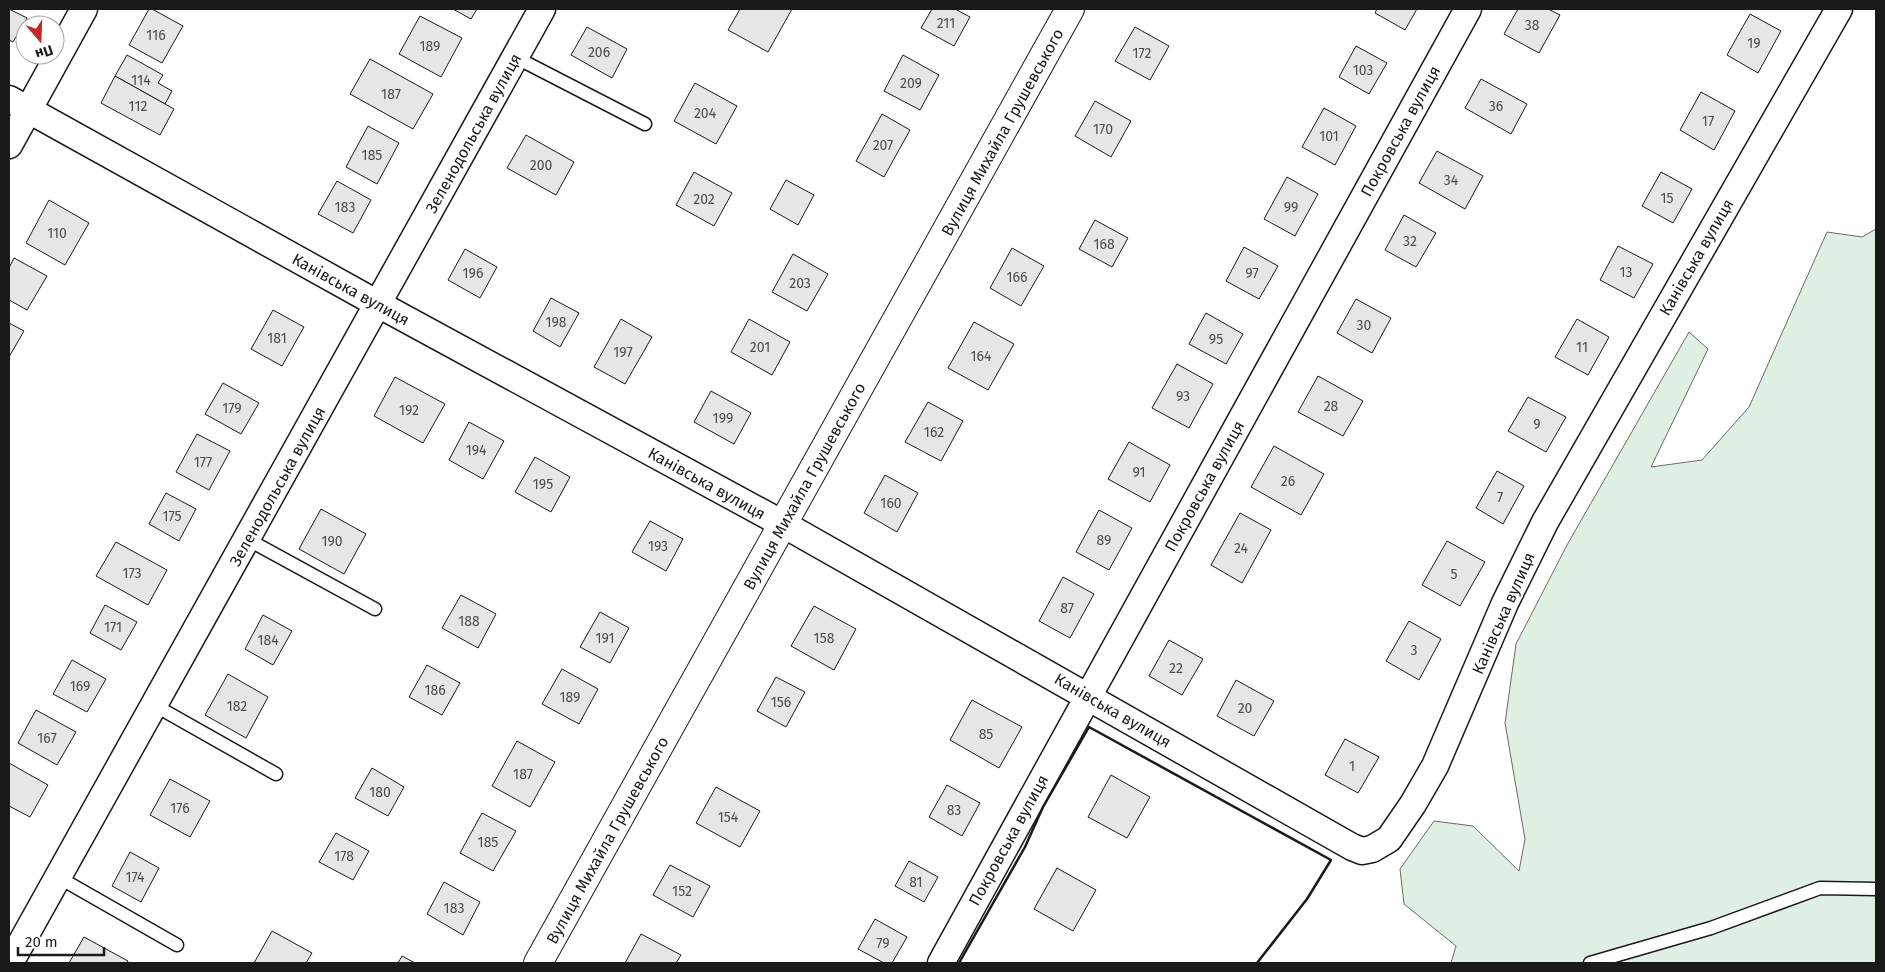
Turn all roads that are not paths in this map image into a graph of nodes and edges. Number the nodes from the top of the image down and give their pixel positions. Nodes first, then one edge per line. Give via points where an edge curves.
1 (84, 9) edge
2 (542, 9) edge
3 (1070, 9) edge
4 (1468, 9) edge
5 (1839, 9) edge
6 (515, 57) junction
7 (19, 104) edge
8 (645, 124) dead end
9 (9, 145) edge
10 (378, 304) junction
11 (783, 524) junction
12 (247, 539) junction
13 (375, 609) dead end
14 (1087, 696) junction
15 (154, 705) junction
16 (276, 774) dead end
17 (58, 877) junction
18 (1876, 888) edge
19 (177, 945) dead end
20 (10, 963) edge
21 (538, 963) edge
22 (940, 963) edge
23 (1590, 963) edge

1 - 7 street
2 - 6 street, Зеленодольська вулиця
3 - 11 street, Вулиця Михайла Грушевського
4 - 14 street, Покровська вулиця
5 - 14 street, Канівська вулиця via 1545,522 1505,603 1435,766 1389,838 1372,850 1352,847
6 - 8 lane
6 - 10 street, Зеленодольська вулиця
7 - 9 street
7 - 10 street, Канівська вулиця
10 - 11 street, Канівська вулиця
10 - 12 street, Зеленодольська вулиця
11 - 14 street, Канівська вулиця
11 - 21 street, Вулиця Михайла Грушевського
12 - 13 lane
12 - 15 street, Зеленодольська вулиця
14 - 22 street, Покровська вулиця
15 - 16 lane
15 - 17 street, Зеленодольська вулиця
17 - 19 lane
17 - 20 street, Зеленодольська вулиця
18 - 23 lane via 1820,888 1711,928

